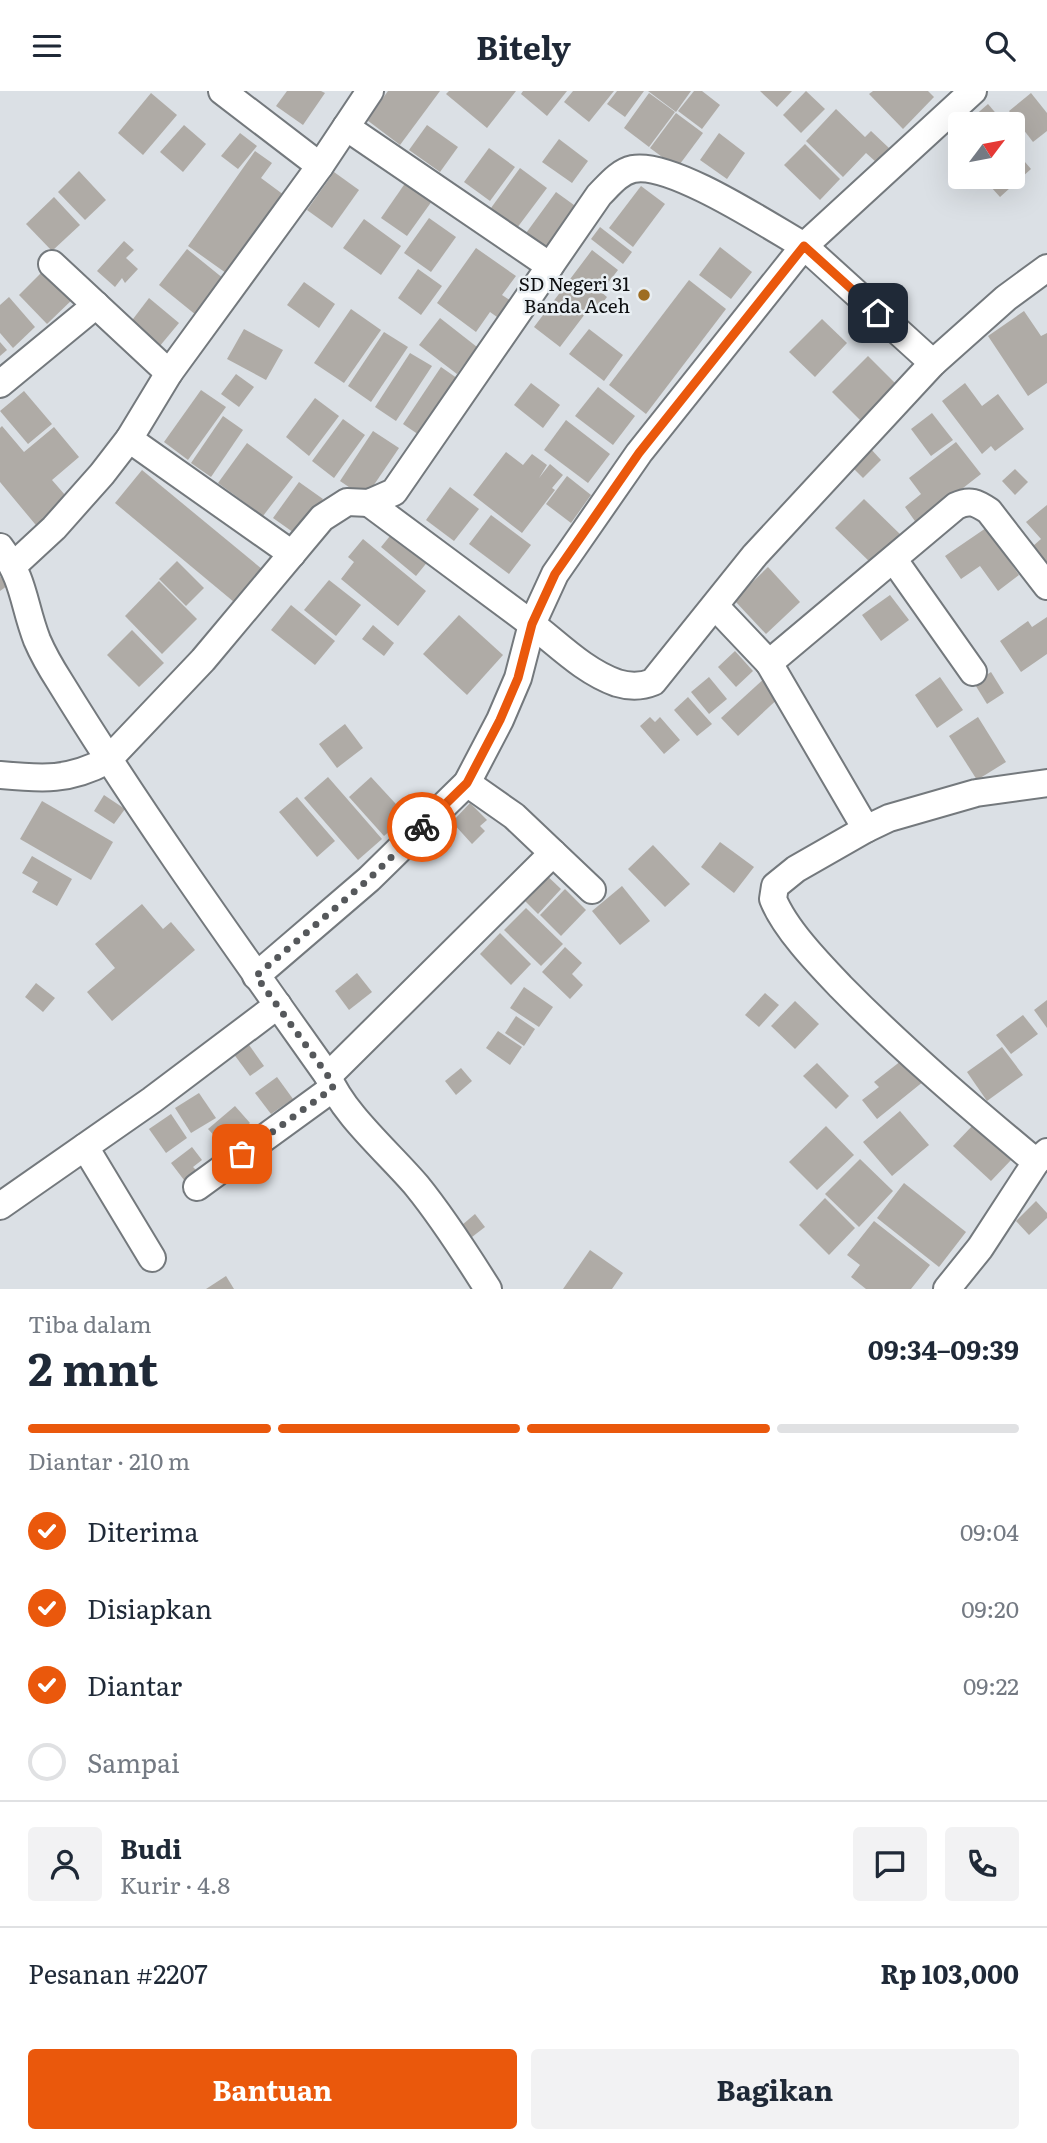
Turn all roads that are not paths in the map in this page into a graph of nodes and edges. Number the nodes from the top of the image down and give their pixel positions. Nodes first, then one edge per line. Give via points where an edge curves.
1 (222, 91) edge
2 (370, 91) edge
3 (973, 91) edge
4 (346, 127) junction
5 (320, 166) junction
6 (804, 246) junction
7 (52, 264) dead end
8 (550, 266) junction
9 (1047, 268) edge
10 (96, 305) junction
11 (933, 363) junction
12 (169, 373) junction
13 (0, 384) edge
14 (129, 439) junction
15 (369, 503) junction
16 (292, 554) junction
17 (7, 556) edge
18 (894, 560) junction
19 (1047, 586) edge
20 (715, 606) junction
21 (532, 624) junction
22 (769, 663) junction
23 (972, 672) dead end
24 (108, 760) junction
25 (0, 775) edge
26 (467, 783) junction
27 (1047, 783) edge
28 (866, 829) junction
29 (553, 853) junction
30 (592, 890) dead end
31 (256, 976) junction
32 (278, 1005) junction
33 (330, 1082) junction
34 (85, 1147) junction
35 (1040, 1167) edge
36 (197, 1187) dead end
37 (0, 1206) edge
38 (152, 1258) dead end
39 (488, 1289) edge
40 (947, 1289) edge

1 - 5 street
2 - 4 street
3 - 6 street
4 - 5 street
4 - 8 street
5 - 12 street
6 - 8 street via 677,177 630,169 599,195
6 - 11 street
6 - 21 street via 639,453 555,574
7 - 10 street
8 - 15 street via 400,485
9 - 11 street
10 - 12 street
10 - 13 street
11 - 20 street via 755,555
12 - 14 street
14 - 16 street
14 - 17 street via 54,528
15 - 16 street via 339,505
15 - 21 street
16 - 24 street via 203,660
17 - 24 street via 43,652
18 - 19 street via 956,506 970,501 989,512
18 - 22 street
18 - 23 street
20 - 21 street via 653,683 635,687 615,682 573,658
20 - 22 street
21 - 26 street via 518,678
22 - 28 street
24 - 25 street via 66,777
24 - 31 street
26 - 29 street via 514,816
26 - 31 street via 369,879
27 - 28 street via 976,793
28 - 35 street via 778,882 773,890 776,905 813,958 882,1029
29 - 30 street
29 - 33 street
31 - 32 street
32 - 33 street
32 - 34 street
33 - 36 street
33 - 39 street via 417,1186
34 - 37 street
34 - 38 street
35 - 40 street

